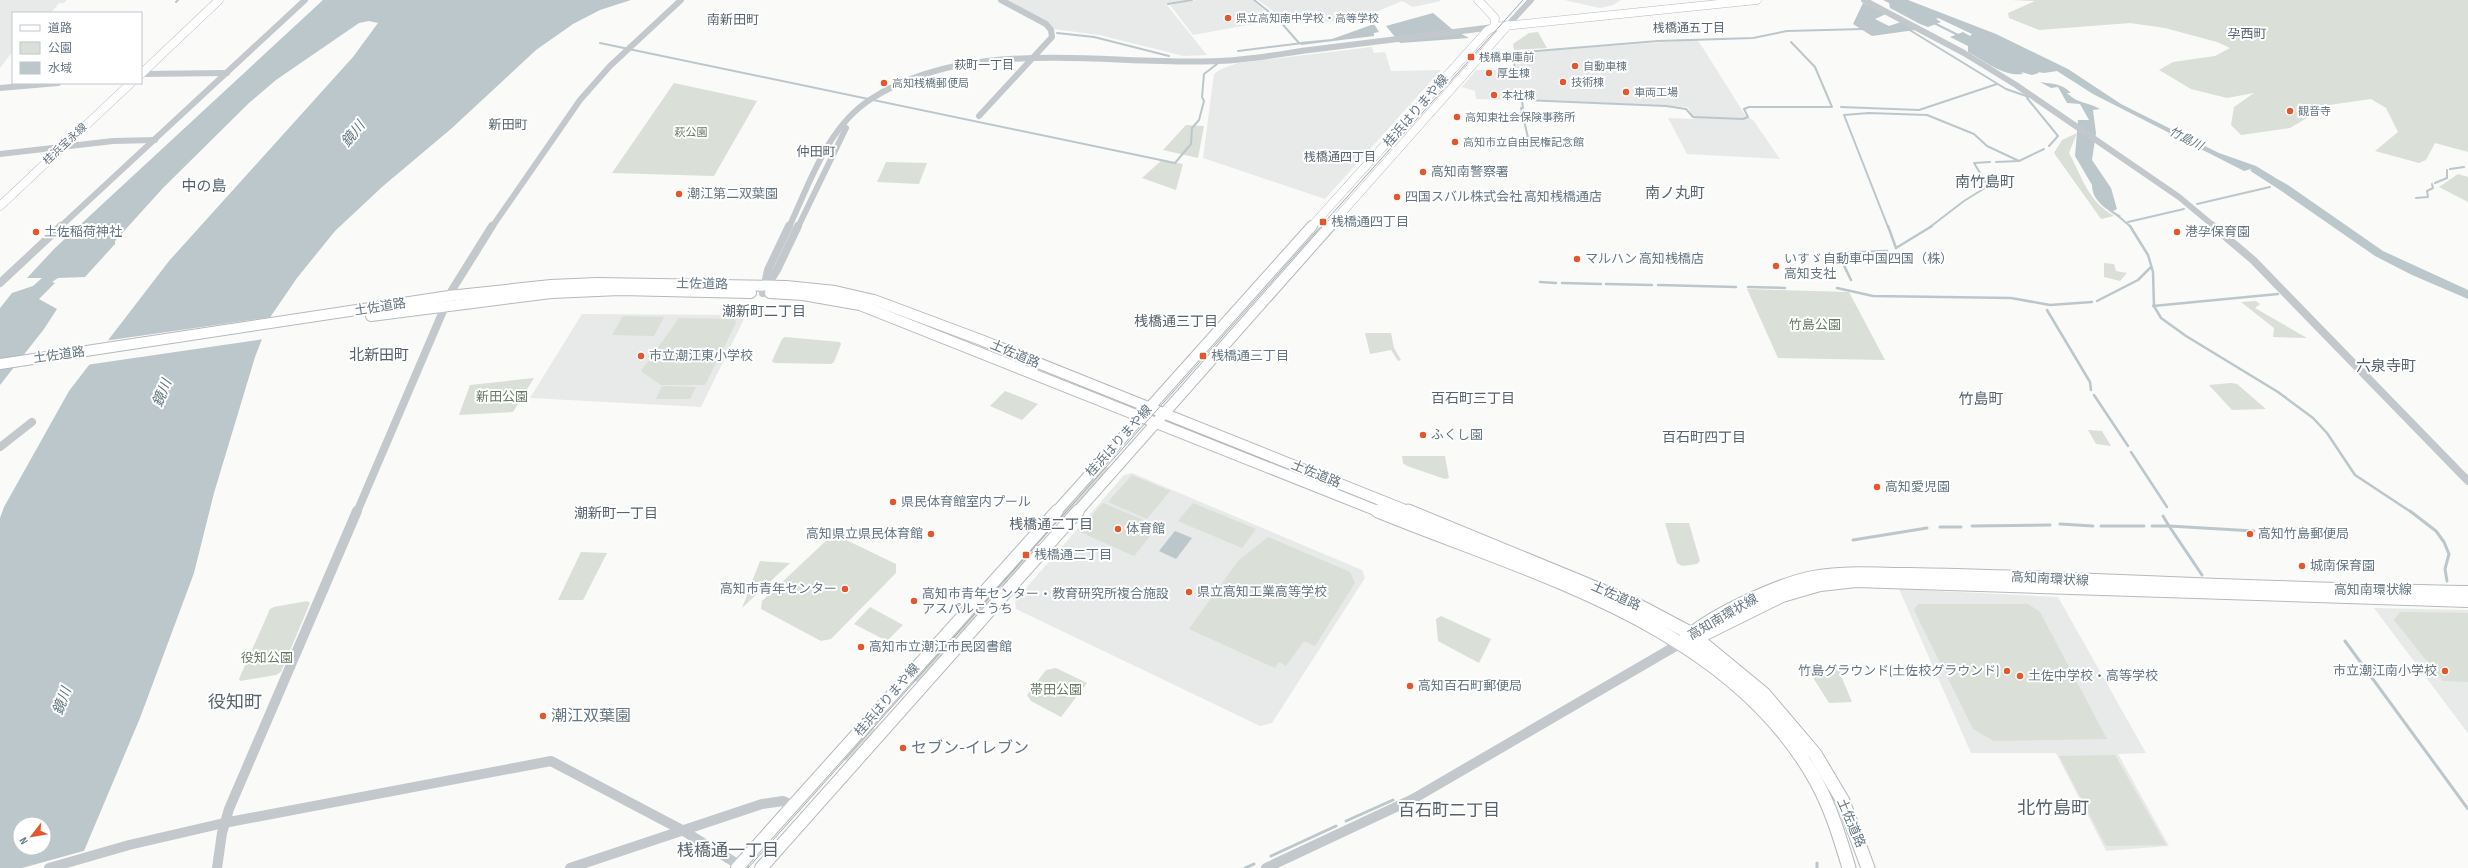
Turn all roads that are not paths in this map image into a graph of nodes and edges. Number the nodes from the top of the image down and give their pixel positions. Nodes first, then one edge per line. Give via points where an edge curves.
1 (219, 0) edge
2 (305, 0) edge
3 (681, 0) edge
4 (1001, 0) edge
5 (1478, 0) edge
6 (1486, 0) edge
7 (1531, 0) edge
8 (1757, 0) edge
9 (1864, 0) edge
10 (1508, 25) junction
11 (1494, 27) junction
12 (1455, 32) junction
13 (1466, 32) junction
14 (1479, 39) junction
15 (1035, 58) junction
16 (142, 73) edge
17 (227, 73) junction
18 (142, 74) edge
19 (46, 84) edge
20 (130, 84) edge
21 (0, 88) edge
22 (980, 116) dead end
23 (155, 140) junction
24 (63, 147) junction
25 (0, 154) edge
26 (0, 206) edge
27 (0, 283) edge
28 (765, 288) junction
29 (447, 301) junction
30 (290, 325) junction
31 (0, 364) edge
32 (0, 371) edge
33 (1148, 408) junction
34 (1141, 417) junction
35 (1159, 418) junction
36 (32, 422) dead end
37 (0, 447) edge
38 (2468, 481) edge
39 (2468, 592) edge
40 (2468, 601) edge
41 (1694, 636) junction
42 (1681, 643) junction
43 (794, 806) junction
44 (224, 823) junction
45 (682, 830) junction
46 (740, 867) edge
47 (49, 868) edge
48 (217, 868) edge
49 (570, 868) edge
50 (761, 868) edge
51 (1266, 868) edge
52 (1849, 868) edge
53 (1868, 868) edge

1 - 16 main road
2 - 17 street
3 - 29 street via 610,66 580,100 473,254
4 - 15 street via 1046,24 1051,30 1051,39
5 - 11 main road via 1495,18
6 - 10 main road
7 - 10 street
8 - 10 main road
9 - 38 street via 1964,53 2027,92 2179,197 2253,260
10 - 11 main road
10 - 35 main road, 桂浜はりまや線
11 - 12 street
11 - 13 street
11 - 14 main road, 桂浜はりまや線
12 - 13 street
12 - 15 street via 1258,57 1154,61
13 - 14 street via 1474,34
14 - 33 main road, 桂浜はりまや線
15 - 22 street
15 - 28 street via 962,66 918,80 883,96 860,112 841,134 777,270
17 - 18 street
17 - 23 street
19 - 21 street
20 - 24 main road, 桂浜宝永線
23 - 24 street via 113,141
23 - 27 street
24 - 25 street
24 - 26 main road, 桂浜宝永線
28 - 29 highway, 土佐道路 via 578,291
28 - 33 highway, 土佐道路 via 835,291 874,300 981,340
28 - 34 highway, 土佐道路 via 860,305
29 - 30 highway, 土佐道路
29 - 44 street
30 - 31 highway, 土佐道路
30 - 32 highway, 土佐道路
33 - 34 main road, 桂浜はりまや線
33 - 35 highway, 土佐道路
34 - 35 highway, 土佐道路
34 - 43 main road, 桂浜はりまや線
35 - 41 highway, 土佐道路 via 1582,582 1639,606
35 - 42 highway, 土佐道路 via 1575,591 1629,615
35 - 50 main road, 桂浜はりまや線
36 - 37 street
39 - 41 main road, 高知南環状線 via 2323,590 1992,576 1848,573 1785,584 1749,600
40 - 41 main road, 高知南環状線 via 1866,581 1820,585 1782,596
41 - 42 main road, 高知南環状線
41 - 53 highway, 土佐道路 via 1764,694 1815,754 1843,801
42 - 51 street via 1413,799
42 - 52 highway, 土佐道路 via 1735,683 1778,727 1825,798
43 - 45 street via 783,801 762,804
43 - 46 main road, 桂浜はりまや線
44 - 45 street via 552,761
44 - 47 street via 129,845
44 - 48 street
45 - 46 street
45 - 49 street

